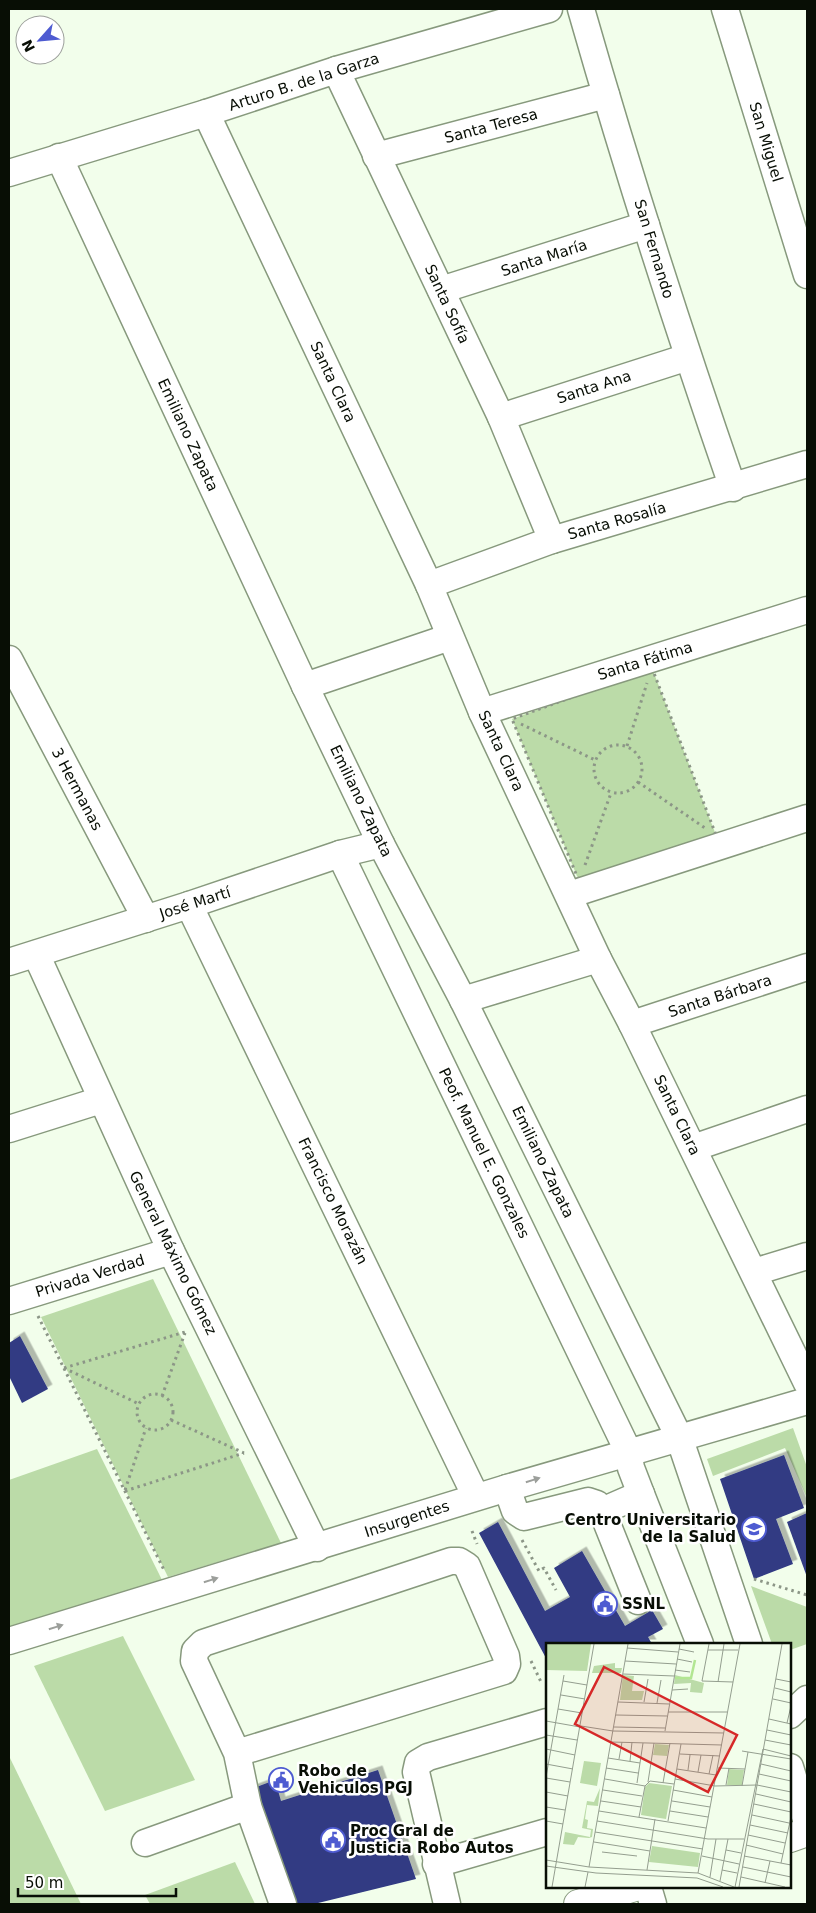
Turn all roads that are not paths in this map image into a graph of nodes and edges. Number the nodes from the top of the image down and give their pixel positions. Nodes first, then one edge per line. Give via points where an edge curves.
1 (549, 9) edge
2 (581, 9) edge
3 (725, 9) edge
4 (486, 17) edge
5 (336, 70) junction
6 (606, 95) junction
7 (206, 113) junction
8 (376, 156) junction
9 (59, 157) junction
10 (9, 173) edge
11 (646, 225) junction
12 (807, 275) edge
13 (441, 290) junction
14 (688, 357) junction
15 (500, 417) junction
16 (807, 464) edge
17 (733, 488) junction
18 (552, 540) junction
19 (429, 585) junction
20 (807, 610) edge
21 (450, 637) junction
22 (9, 659) edge
23 (305, 686) junction
24 (18, 696) edge
25 (482, 712) junction
26 (807, 818) edge
27 (381, 844) junction
28 (340, 854) junction
29 (574, 888) junction
30 (189, 905) junction
31 (146, 918) junction
32 (36, 954) junction
33 (598, 959) junction
34 (9, 962) edge
35 (807, 968) edge
36 (463, 1000) junction
37 (632, 1024) junction
38 (101, 1100) junction
39 (807, 1109) edge
40 (9, 1129) edge
41 (693, 1148) junction
42 (171, 1251) junction
43 (807, 1256) edge
44 (754, 1272) junction
45 (9, 1301) edge
46 (807, 1383) edge
47 (807, 1401) edge
48 (679, 1437) junction
49 (628, 1452) junction
50 (507, 1488) junction
51 (641, 1494) junction
52 (476, 1498) junction
53 (602, 1512) junction
54 (317, 1548) junction
55 (638, 1601) dead end
56 (9, 1641) edge
57 (700, 1643) edge
58 (749, 1643) edge
59 (807, 1699) edge
60 (791, 1714) edge
61 (546, 1722) edge
62 (237, 1753) junction
63 (791, 1770) edge
64 (248, 1806) junction
65 (807, 1823) edge
66 (546, 1832) edge
67 (807, 1832) edge
68 (791, 1838) edge
69 (145, 1843) dead end
70 (436, 1864) junction
71 (632, 1888) edge
72 (648, 1888) edge
73 (282, 1904) edge
74 (447, 1904) edge
75 (578, 1904) edge
76 (653, 1904) edge

1 - 4 street, Arturo B. de la Garza
2 - 6 street, San Fernando
3 - 12 street, San Miguel
4 - 5 street, Arturo B. de la Garza
5 - 7 street, Arturo B. de la Garza
5 - 8 street, Santa Sofía
6 - 8 street, Santa Teresa
6 - 11 street, San Fernando
7 - 9 street, Arturo B. de la Garza
7 - 19 street, Santa Clara
8 - 13 street, Santa Sofía
9 - 10 street, Arturo B. de la Garza
9 - 23 street, Emiliano Zapata
11 - 13 street, Santa María
11 - 14 street, San Fernando
13 - 15 street, Santa Sofía
14 - 15 street, Santa Ana
14 - 17 street, San Fernando
15 - 18 street, Santa Sofía
16 - 17 street, Santa Rosalía
17 - 18 street, Santa Rosalía
18 - 19 street, Santa Rosalía
19 - 21 street, Santa Clara
20 - 25 street, Santa Fátima
21 - 23 street
21 - 25 street, Santa Clara
22 - 24 street, 3 Hermanas
23 - 27 street, Emiliano Zapata
24 - 31 street, 3 Hermanas
25 - 29 street, Santa Clara
26 - 29 street
27 - 28 street, José Martí
27 - 36 street, Emiliano Zapata
28 - 30 street, José Martí
28 - 49 street, Peof. Manuel E. Gonzales
29 - 33 street, Santa Clara
30 - 31 street, José Martí
30 - 52 street, Francisco Morazán
31 - 32 street, José Martí
32 - 34 street, José Martí
32 - 38 street, General Máximo Gómez
33 - 36 street
33 - 37 street, Santa Clara
35 - 37 street, Santa Bárbara
36 - 48 street, Emiliano Zapata
37 - 41 street, Santa Clara
38 - 40 street
38 - 42 street, General Máximo Gómez
39 - 41 street
41 - 44 street, Santa Clara
42 - 45 street, Privada Verdad
42 - 54 street, General Máximo Gómez
43 - 44 street
44 - 46 street, Santa Clara
47 - 48 street, Insurgentes
48 - 49 street, Insurgentes
48 - 58 street, Emiliano Zapata
50 -> 49 street, Insurgentes
49 - 51 street, Peof. Manuel E. Gonzales via 630,1468
50 - 52 street, Insurgentes
50 - 53 street via 514,1511 524,1517 588,1501 597,1504
51 - 53 street
51 - 57 street, Peof. Manuel E. Gonzales
52 - 54 street, Insurgentes
53 - 55 street
56 -> 54 street, Insurgentes
59 - 60 street
61 - 70 street via 428,1756 418,1763 416,1772
62 - 62 street via 194,1661 203,1643 452,1561 467,1566 506,1656 504,1671
62 - 64 street
63 - 65 street
64 - 69 street
64 - 73 street
66 - 70 street
67 - 68 main road
70 - 74 street
71 - 75 main road
72 - 76 street

